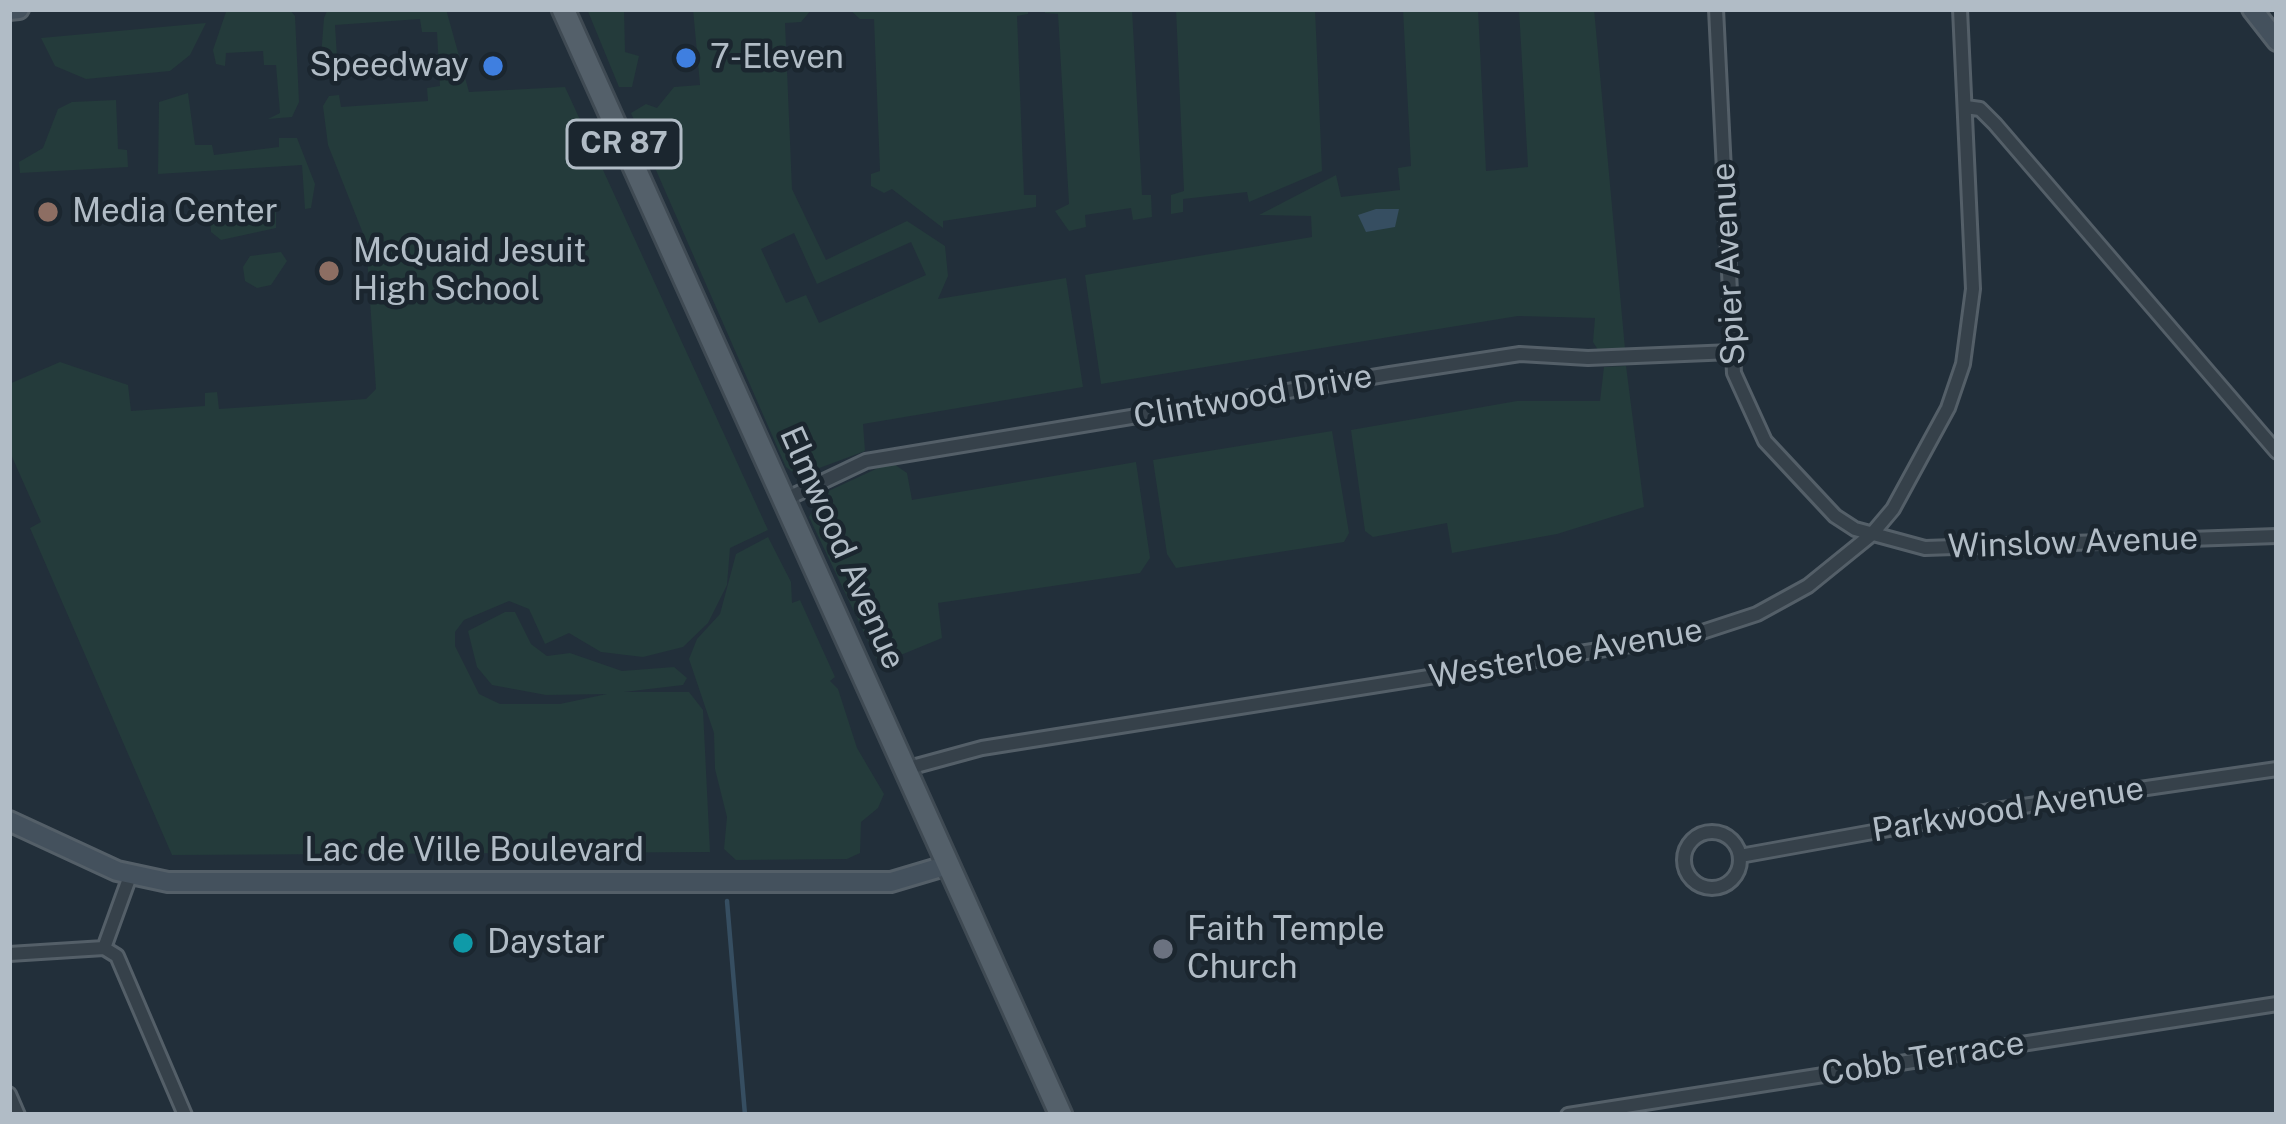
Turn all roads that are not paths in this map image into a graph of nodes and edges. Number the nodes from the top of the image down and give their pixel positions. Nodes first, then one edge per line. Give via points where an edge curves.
1 (19, 9) edge
2 (562, 9) edge
3 (1716, 9) edge
4 (1960, 9) edge
5 (2252, 9) edge
6 (9, 10) edge
7 (2277, 41) edge
8 (1966, 107) junction
9 (1732, 352) junction
10 (2277, 452) edge
11 (784, 500) junction
12 (1871, 535) junction
13 (2277, 536) edge
14 (2277, 769) edge
15 (905, 770) junction
16 (9, 821) edge
17 (1740, 856) junction
18 (948, 866) junction
19 (130, 876) junction
20 (104, 949) junction
21 (9, 954) edge
22 (2277, 1004) edge
23 (9, 1094) edge
24 (18, 1115) edge
25 (185, 1115) edge
26 (1061, 1115) edge
27 (1568, 1115) edge

1 - 6 street
2 - 11 main road, Elmwood Avenue / CR 87
3 - 9 street, Spier Avenue
4 - 8 street, Westerloe Avenue
5 - 7 street
8 - 10 street via 1995,124
8 - 12 street, Westerloe Avenue via 1969,340 1930,446
9 - 11 street, Clintwood Drive via 1520,354 1390,374 884,457
9 - 12 street, Spier Avenue via 1742,398 1765,441 1835,516
11 - 15 main road, Elmwood Avenue / CR 87
12 - 13 street, Winslow Avenue via 1924,548
12 - 15 street, Westerloe Avenue via 1782,601 1693,635 982,748
14 - 17 street, Parkwood Avenue
15 - 18 main road, Elmwood Avenue / CR 87
16 - 19 street, Lac de Ville Boulevard
17 - 17 street, Parkwood Avenue via 1737,874 1713,888 1695,882 1685,866 1692,841 1707,832 1732,840
18 - 19 street, Lac de Ville Boulevard via 891,882 188,883
18 - 26 main road, Elmwood Avenue / CR 87
19 - 20 street
20 - 21 street
20 - 25 street via 125,969
22 - 27 street, Cobb Terrace
23 - 24 street

